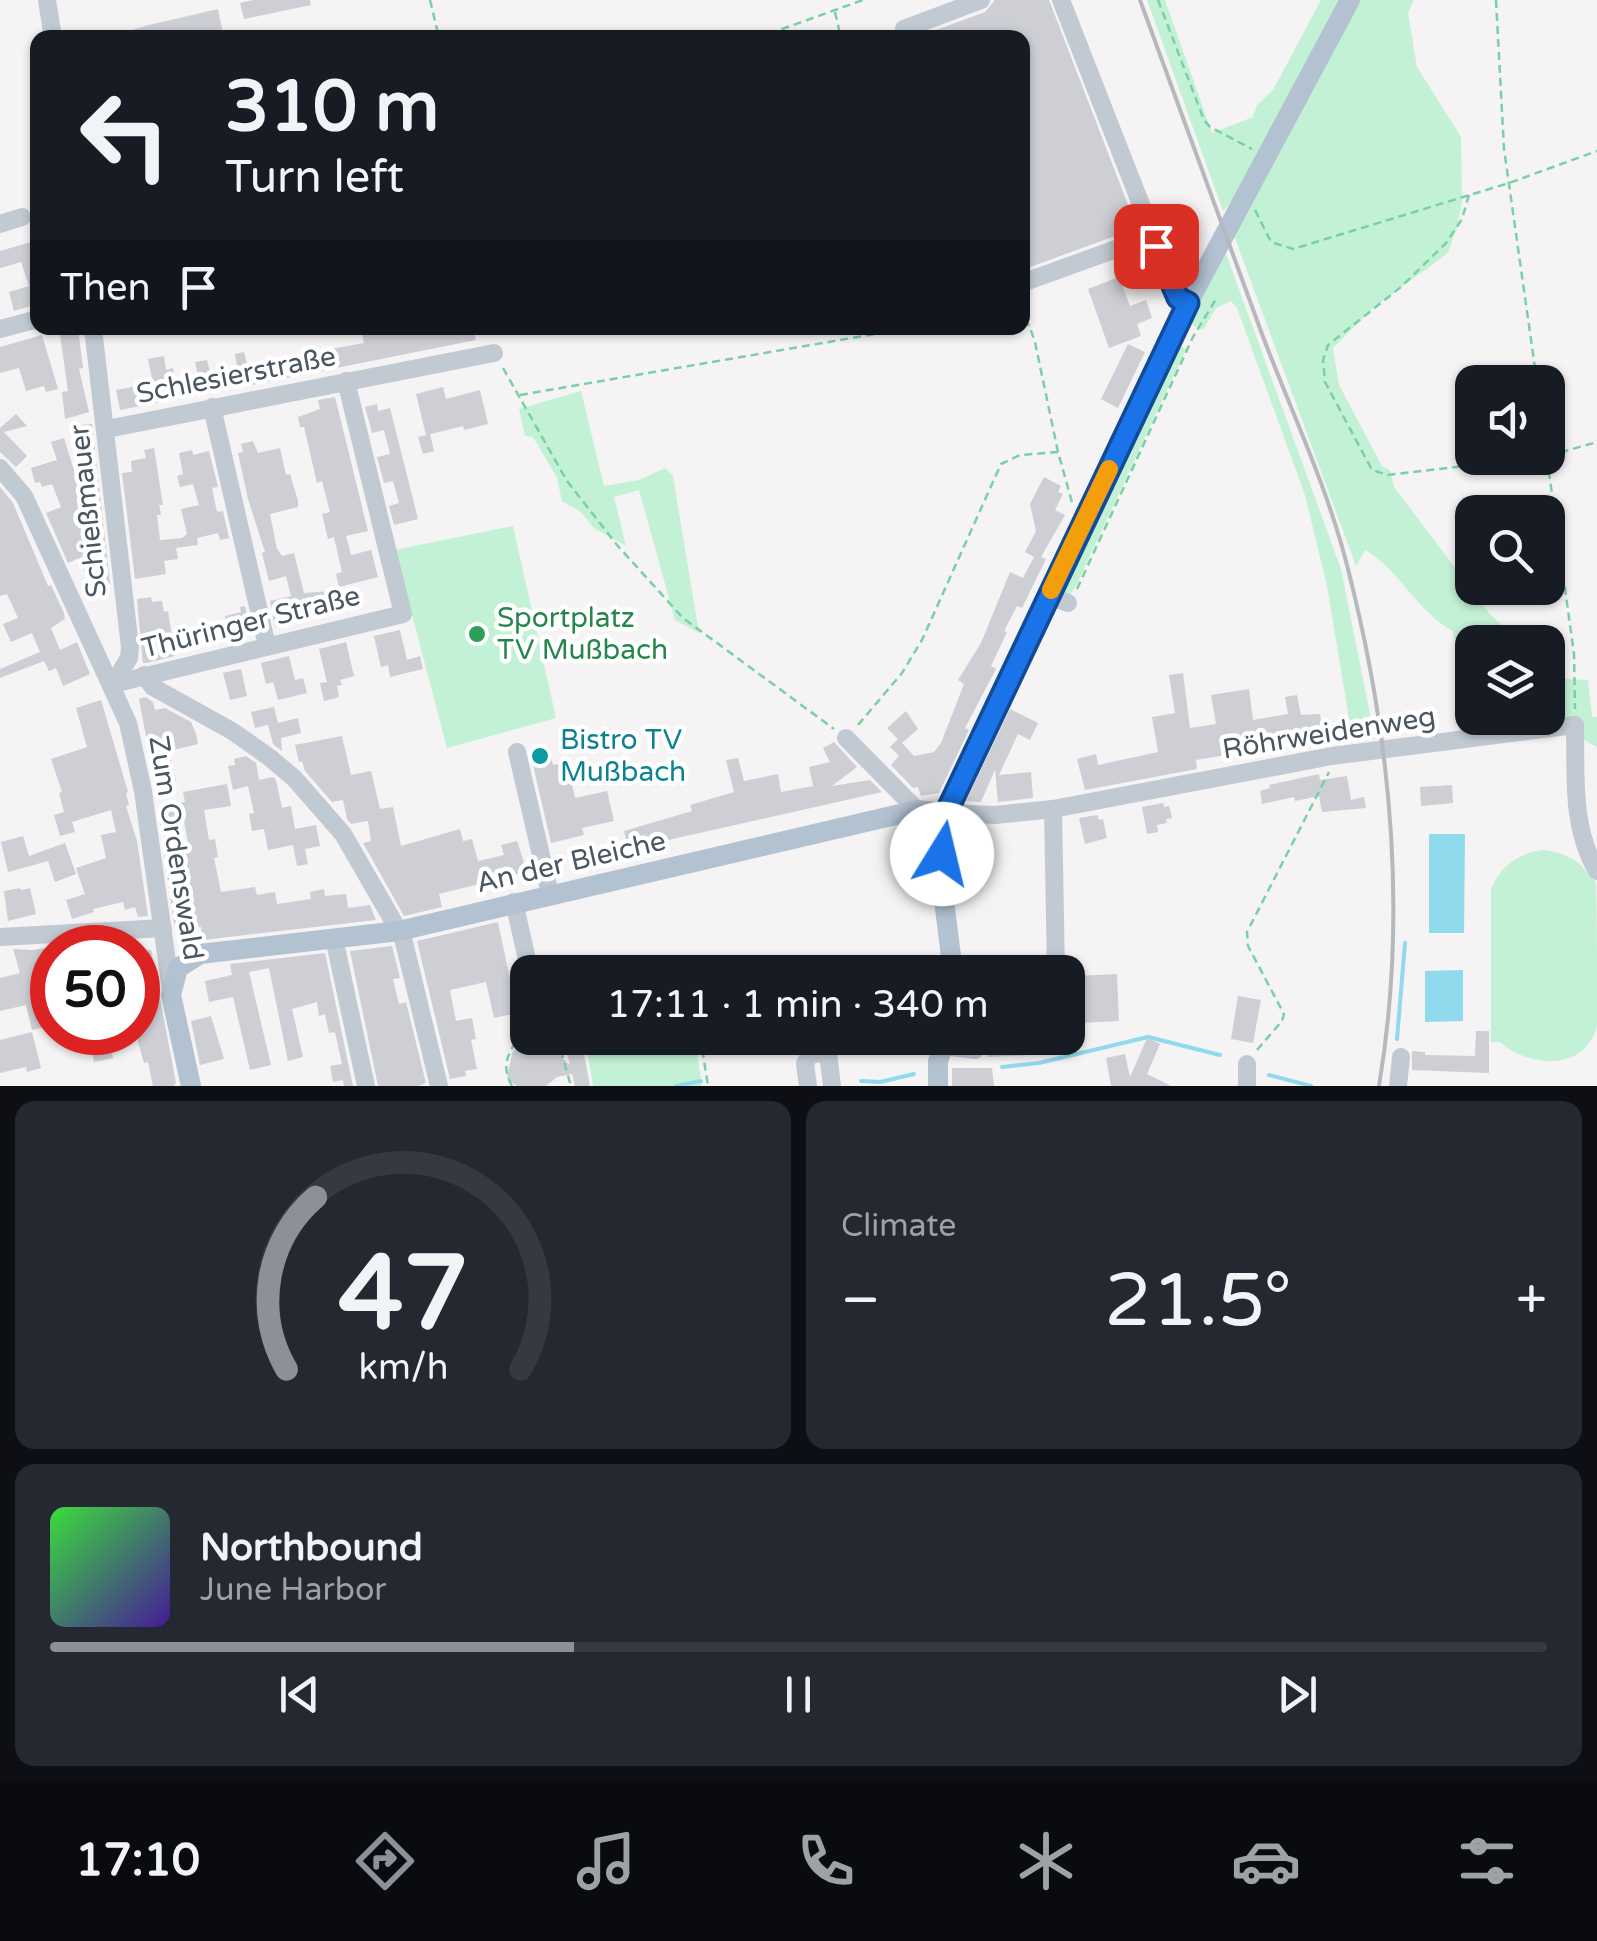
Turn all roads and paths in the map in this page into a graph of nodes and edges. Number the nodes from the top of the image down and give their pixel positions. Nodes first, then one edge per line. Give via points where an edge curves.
1 (47, 0) edge
2 (430, 0) edge
3 (862, 0) edge
4 (981, 0) edge
5 (1061, 0) edge
6 (1158, 0) edge
7 (1350, 0) edge
8 (1496, 0) edge
9 (834, 11) junction
10 (52, 30) edge
11 (437, 30) edge
12 (780, 30) edge
13 (839, 30) edge
14 (904, 30) edge
15 (1597, 151) edge
16 (1266, 156) junction
17 (1508, 183) junction
18 (1469, 195) junction
19 (1243, 200) junction
20 (22, 217) dead end
21 (0, 224) edge
22 (1152, 236) junction
23 (1030, 279) edge
24 (1216, 299) dead end
25 (1188, 303) junction
26 (30, 321) edge
27 (0, 328) edge
28 (1030, 329) edge
29 (94, 335) edge
30 (869, 335) edge
31 (494, 353) joint
32 (1534, 365) edge
33 (346, 381) junction
34 (518, 395) junction
35 (212, 408) junction
36 (106, 428) junction
37 (1597, 442) edge
38 (1565, 451) edge
39 (1058, 452) junction
40 (1455, 467) edge
41 (0, 468) edge
42 (1550, 475) edge
43 (1075, 514) dead end
44 (1058, 599) junction
45 (267, 646) junction
46 (144, 676) junction
47 (113, 684) junction
48 (1575, 725) junction
49 (846, 738) junction
50 (517, 752) dead end
51 (1332, 756) junction
52 (1052, 809) junction
53 (918, 810) junction
54 (946, 813) junction
55 (1597, 871) edge
56 (550, 894) junction
57 (514, 902) junction
58 (399, 931) junction
59 (164, 936) junction
60 (0, 937) edge
61 (334, 938) junction
62 (206, 952) junction
63 (526, 955) dead end
64 (951, 955) edge
65 (1056, 955) edge
66 (171, 995) junction
67 (510, 1046) edge
68 (562, 1055) edge
69 (703, 1055) edge
70 (941, 1055) edge
71 (1401, 1056) dead end
72 (1246, 1064) joint
73 (191, 1086) edge
74 (366, 1086) edge
75 (440, 1086) edge
76 (512, 1086) edge
77 (571, 1086) edge
78 (708, 1086) edge
79 (808, 1086) edge
80 (832, 1086) edge
81 (938, 1086) edge
82 (1248, 1086) edge
83 (1398, 1086) edge

1 - 10 street
2 - 11 path
3 - 9 path
4 - 14 street
5 - 22 street
6 - 16 path via 1204,120
7 - 16 main road
8 - 17 path
9 - 12 path
9 - 13 path
15 - 17 path
16 - 19 main road
17 - 18 path
17 - 32 path
18 - 19 path via 1293,250 1271,242
18 - 40 path via 1446,243 1328,345 1323,360 1325,382 1372,470 1388,475
19 - 25 main road
20 - 21 street
22 - 23 street
22 - 25 street via 1178,298
24 - 44 path
25 - 44 main road
26 - 27 street
28 - 39 path
29 - 36 street, Schießmauer
30 - 34 path
31 - 33 street, Schlesierstraße
31 - 34 path
33 - 35 street, Schlesierstraße
33 - 45 street, Thüringer Straße via 403,614
34 - 49 path via 568,480 683,618
35 - 36 street, Schlesierstraße
35 - 45 street
36 - 47 street, Schießmauer via 130,646
37 - 38 path
39 - 43 path
39 - 49 path via 1020,454 1001,464 922,640
41 - 47 street, Zum Ordenswald via 24,496
42 - 48 path via 1574,654
44 - 54 main road
45 - 46 street, Thüringer Straße
46 - 47 street, Thüringer Straße
46 - 58 street via 294,778 343,834
47 - 59 street, Zum Ordenswald via 137,758
48 - 51 street, Röhrweidenweg
48 - 55 street via 1579,824
49 - 53 street
50 - 56 street
51 - 52 street, Röhrweidenweg
51 - 72 path via 1247,932 1284,1014
52 - 54 street, Röhrweidenweg
52 - 65 street
53 - 54 main road, An der Bleiche
53 - 56 main road, An der Bleiche
54 - 64 main road via 942,885
56 - 57 main road, An der Bleiche
57 - 58 main road, An der Bleiche
57 - 63 street
58 - 61 main road, An der Bleiche
58 - 75 street
59 - 60 street, An der Bleiche
59 - 62 street, An der Bleiche
59 - 66 street, Zum Ordenswald
61 - 62 main road, An der Bleiche
61 - 74 street
62 - 66 main road via 178,968
66 - 73 main road, Zum Ordenswald
67 - 76 path via 504,1066
68 - 77 path
69 - 78 path
70 - 81 main road
71 - 83 street
72 - 82 street
79 - 80 street via 810,1054 828,1053

